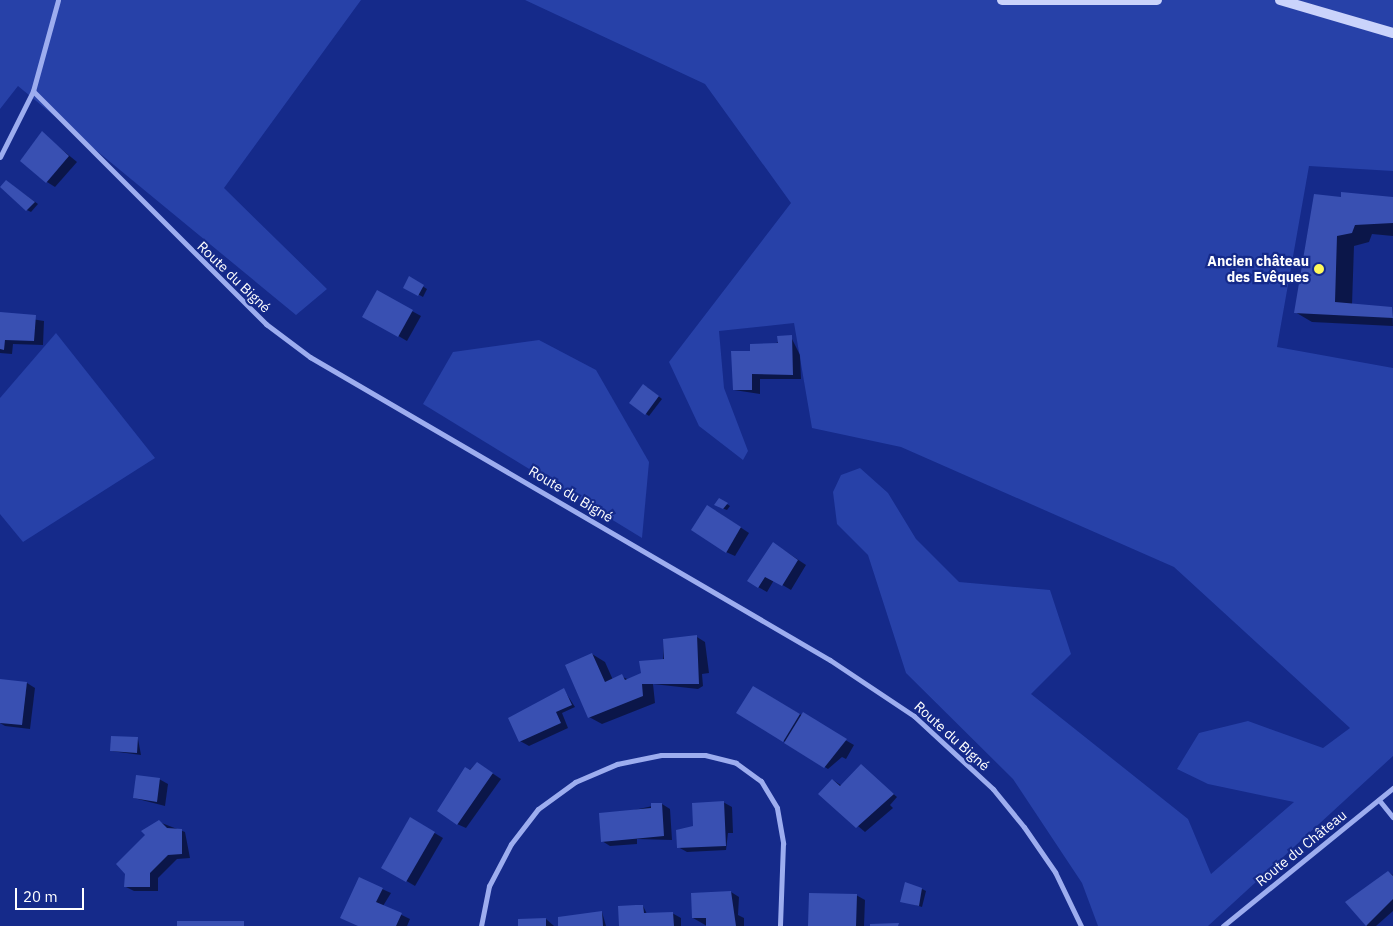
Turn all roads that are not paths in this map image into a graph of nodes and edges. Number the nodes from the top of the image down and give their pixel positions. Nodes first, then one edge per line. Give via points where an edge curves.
1 (58, 0) edge
2 (1002, 0) edge
3 (1157, 0) edge
4 (1280, 0) edge
5 (1024, 1) edge
6 (1393, 33) edge
7 (33, 91) junction
8 (0, 157) edge
9 (1393, 788) edge
10 (1379, 800) junction
11 (1393, 817) edge
12 (481, 926) edge
13 (780, 926) edge
14 (1081, 926) edge
15 (1223, 926) edge

1 - 7 street
2 - 5 main road
3 - 5 main road
4 - 6 main road
7 - 8 street
7 - 14 street, Route du Bigné via 259,317 310,357 830,660 914,716 994,789 1055,872
9 - 10 street, Route du Château
10 - 11 street
10 - 15 street, Route du Château
12 - 13 street via 489,886 511,844 538,809 575,782 617,764 661,755 736,763 761,781 777,808 783,843

